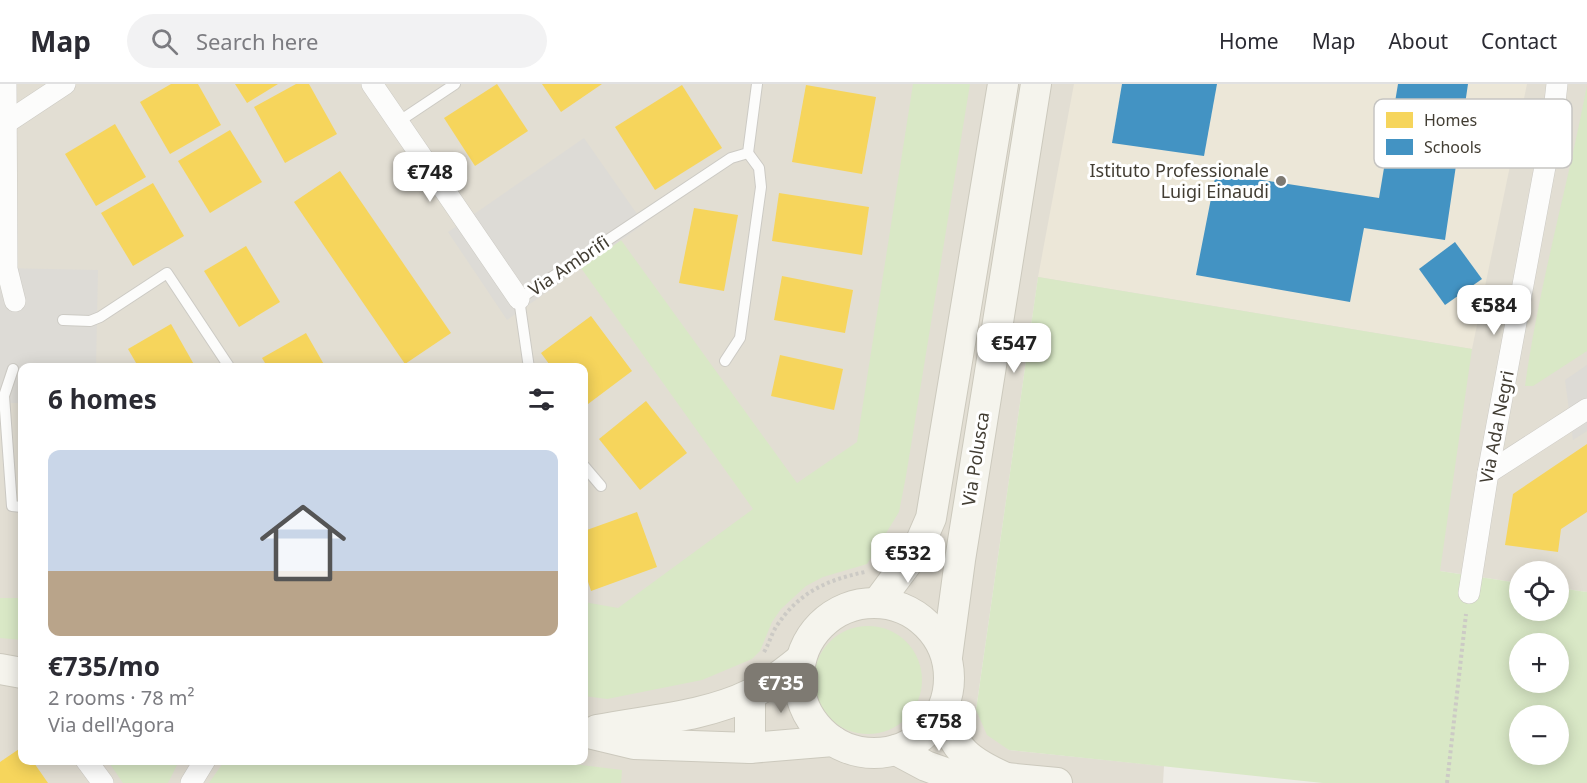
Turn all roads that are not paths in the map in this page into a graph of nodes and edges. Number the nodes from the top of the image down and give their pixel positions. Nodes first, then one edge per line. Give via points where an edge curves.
1 (6, 84) edge
2 (65, 84) edge
3 (372, 84) edge
4 (455, 84) edge
5 (757, 84) edge
6 (1003, 84) edge
7 (1036, 84) edge
8 (1557, 84) edge
9 (1555, 99) edge
10 (398, 122) junction
11 (6, 123) junction
12 (748, 153) junction
13 (1545, 168) edge
14 (3, 248) edge
15 (519, 299) junction
16 (15, 301) dead end
17 (63, 320) dead end
18 (725, 361) dead end
19 (227, 363) edge
20 (529, 363) edge
21 (13, 369) dead end
22 (1587, 409) edge
23 (3, 451) edge
24 (588, 471) edge
25 (1488, 473) junction
26 (601, 486) dead end
27 (18, 507) edge
28 (1468, 593) road end
29 (878, 602) junction
30 (947, 657) junction
31 (800, 660) junction
32 (0, 669) edge
33 (18, 671) edge
34 (750, 695) junction
35 (943, 709) junction
36 (588, 731) edge
37 (588, 733) edge
38 (833, 741) junction
39 (750, 748) junction
40 (896, 750) junction
41 (90, 765) edge
42 (202, 765) edge
43 (1006, 780) edge
44 (103, 783) edge
45 (191, 783) edge
46 (1057, 783) edge

1 - 11 street
2 - 11 street
3 - 10 street, Via Ambrifi
4 - 10 lane
5 - 12 lane
6 - 29 street, Via Polusca via 931,518 918,548
7 - 30 street, Via Polusca
8 - 9 street, Via Ada Negri
10 - 15 street, Via Ambrifi
11 - 14 street
12 - 15 lane, Via Ambrifi via 731,158
12 - 18 lane via 759,168 761,187 740,338
13 - 25 street, Via Ada Negri
14 - 16 street
15 - 20 lane
17 - 19 lane via 90,321 100,317 167,273
21 - 23 lane via 4,396
22 - 25 street
23 - 27 lane via 12,507
24 - 26 lane
25 - 28 street, Via Ada Negri
29 - 30 street via 901,607 921,619 938,636
29 - 31 street via 852,605 829,617 811,636
30 - 35 street via 950,675
31 - 34 street
31 - 38 street via 798,683 804,706 815,726
32 - 33 street
34 - 36 street via 716,707
34 - 39 street
35 - 40 street via 916,741
35 - 43 street via 947,729 958,747 975,764
37 - 39 street via 634,744
38 - 39 street
38 - 40 street via 874,754
40 - 43 street via 965,780
41 - 44 street
42 - 45 street
43 - 46 street

